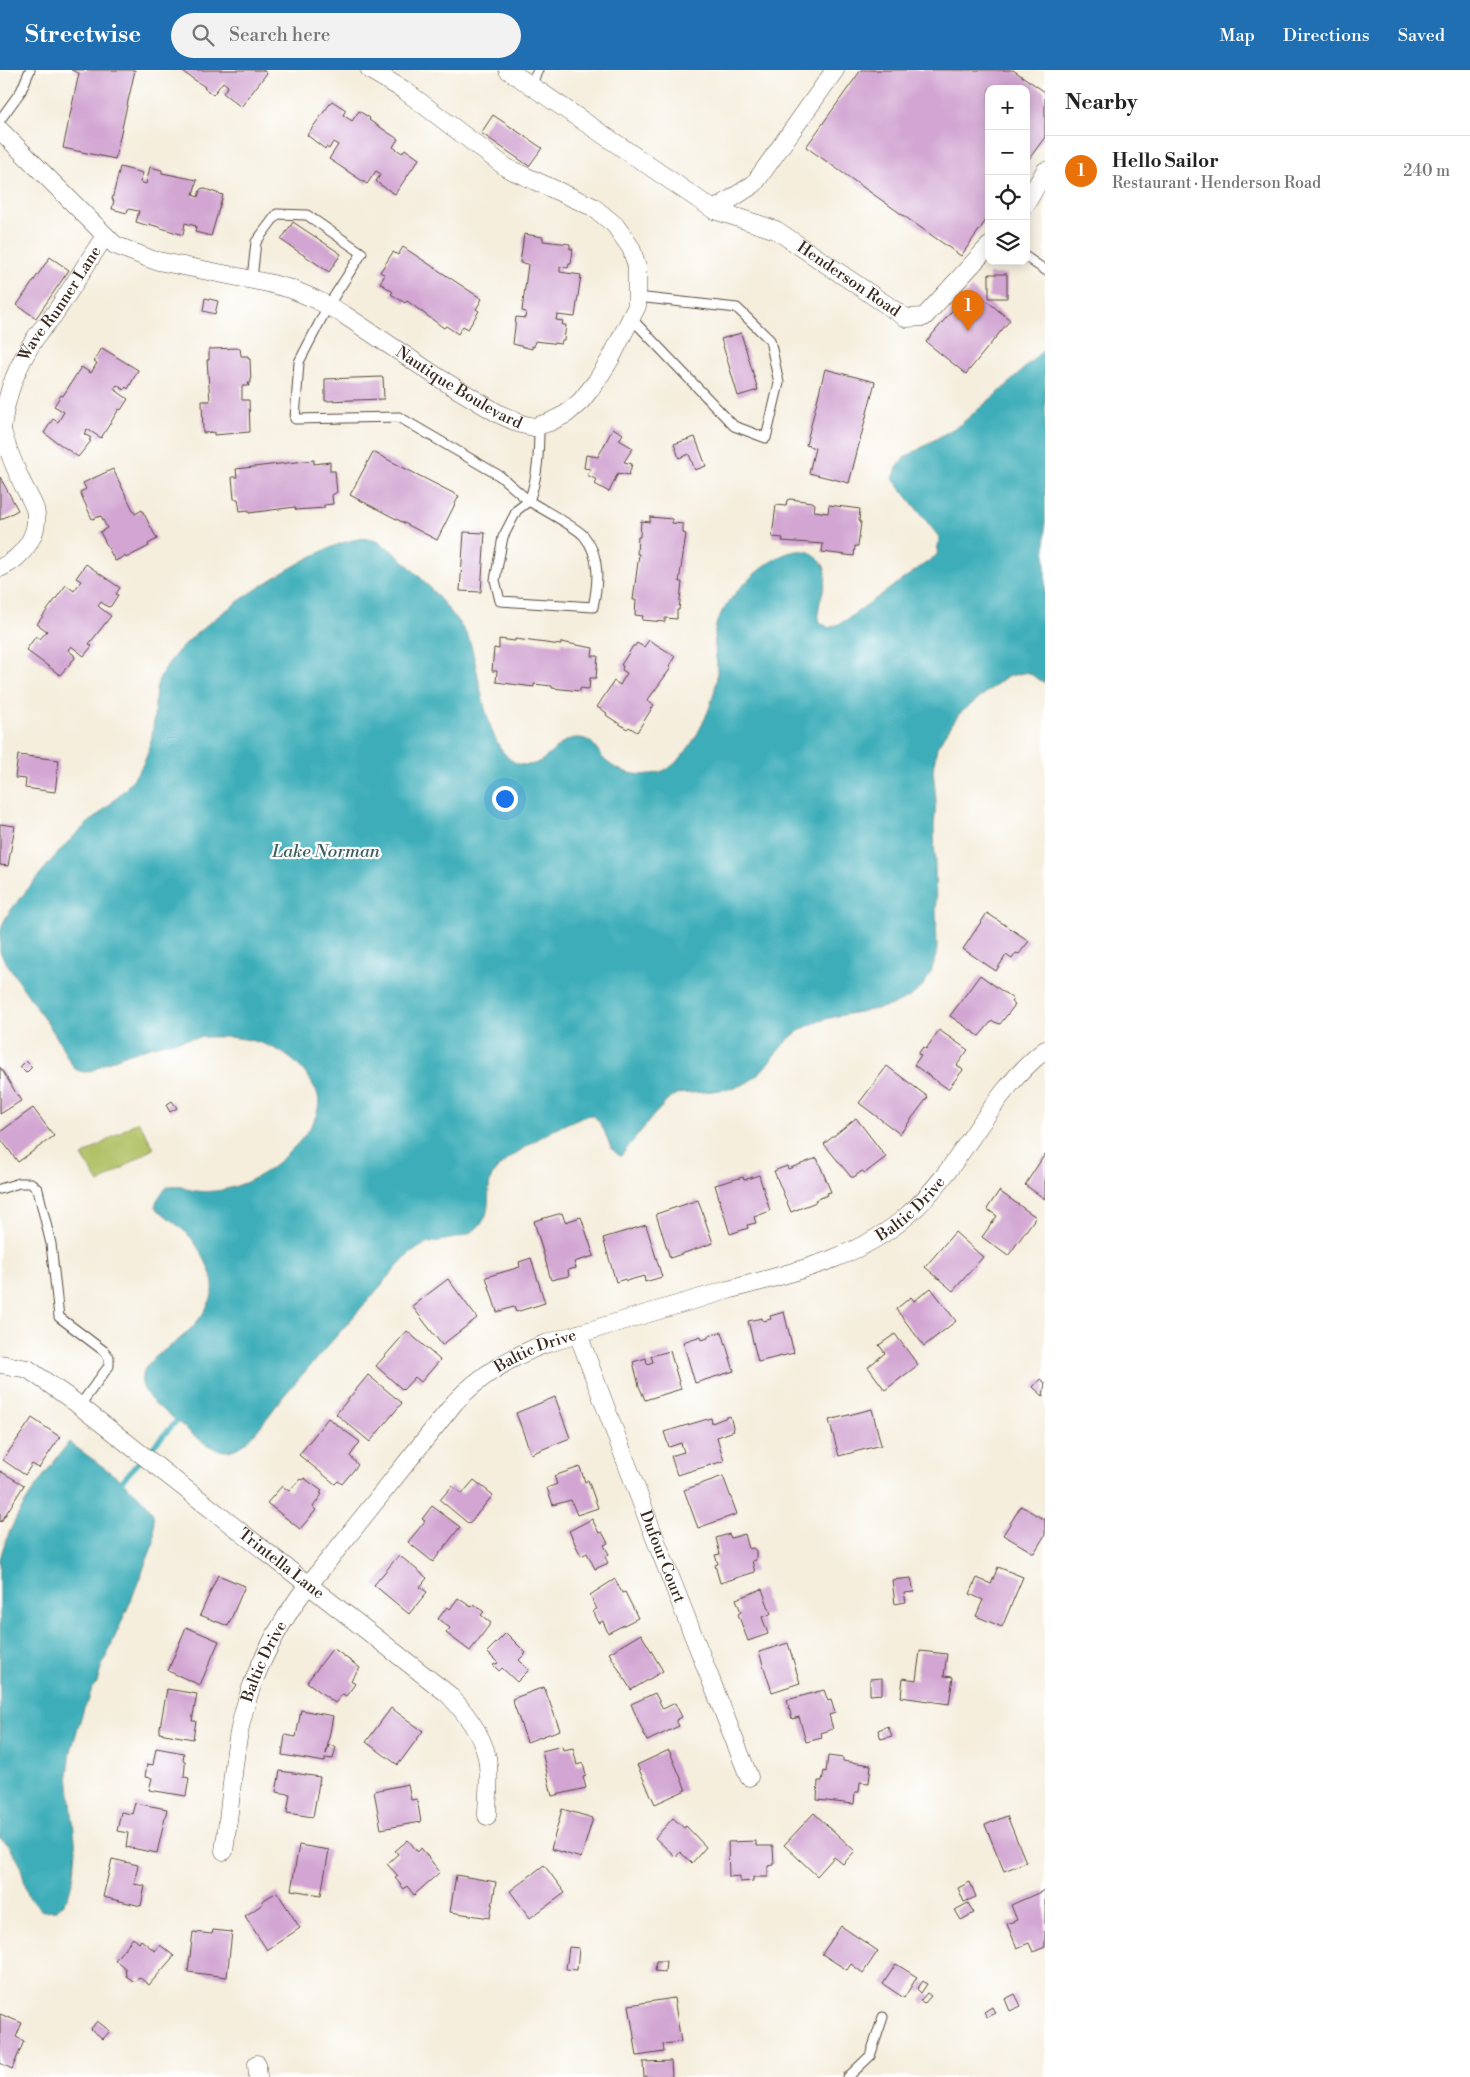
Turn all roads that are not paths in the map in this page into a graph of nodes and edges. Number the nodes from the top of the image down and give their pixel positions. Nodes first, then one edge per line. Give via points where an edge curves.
1 (30, 70) edge
2 (370, 70) edge
3 (508, 70) edge
4 (835, 70) edge
5 (535, 78) edge
6 (0, 120) edge
7 (0, 130) edge
8 (1045, 171) edge
9 (1030, 197) edge
10 (714, 210) junction
11 (104, 236) junction
12 (985, 250) edge
13 (1030, 260) edge
14 (1045, 270) edge
15 (252, 280) junction
16 (637, 297) junction
17 (328, 306) junction
18 (631, 318) junction
19 (539, 425) junction
20 (1, 430) edge
21 (528, 501) junction
22 (0, 568) edge
23 (1045, 1050) edge
24 (0, 1189) edge
25 (578, 1334) junction
26 (0, 1364) edge
27 (80, 1406) junction
28 (309, 1586) junction
29 (749, 1777) dead end
30 (487, 1816) dead end
31 (224, 1851) dead end
32 (883, 2018) dead end
33 (848, 2077) edge

1 - 6 lane via 21,91
2 - 16 street, Nautique Boulevard via 404,90 507,168 593,207 615,225 631,248 638,266
3 - 5 street, Henderson Road
4 - 10 street via 754,184
5 - 10 street, Henderson Road
7 - 11 street, Nautique Boulevard
8 - 9 street
10 - 12 street, Henderson Road via 776,230 906,318 924,317
11 - 15 street, Nautique Boulevard via 153,260
11 - 20 street, Wave Runner Lane via 36,337 18,370 10,388
13 - 14 lane
15 - 17 street, Nautique Boulevard via 291,289
15 - 17 lane via 256,242 276,214 306,215 362,253
16 - 18 street, Nautique Boulevard
16 - 18 lane via 736,308 770,340 779,383 766,438 734,426
17 - 19 street, Nautique Boulevard via 499,414 521,424
17 - 21 lane via 299,362 295,419 399,417 500,476
18 - 19 street, Nautique Boulevard via 611,358 581,401 566,414
19 - 21 lane via 538,461
20 - 22 street, Wave Runner Lane via 36,519 27,547 18,558
21 - 21 lane via 584,536 594,554 598,582 593,607 500,601 495,580 503,537 517,510
23 - 25 street, Baltic Drive via 1015,1077 932,1192 906,1217 875,1238 850,1252 806,1268
24 - 27 lane via 19,1182 38,1190 51,1244 60,1318 109,1357 110,1366
25 - 28 street, Baltic Drive via 512,1357 472,1384
25 - 29 street, Dufour Court
26 - 27 street, Trintella Lane via 28,1369
27 - 28 street, Trintella Lane
28 - 30 street, Trintella Lane via 429,1678 460,1706 472,1722 488,1764
28 - 31 street, Baltic Drive via 277,1630 248,1699 240,1728
32 - 33 lane via 870,2056

